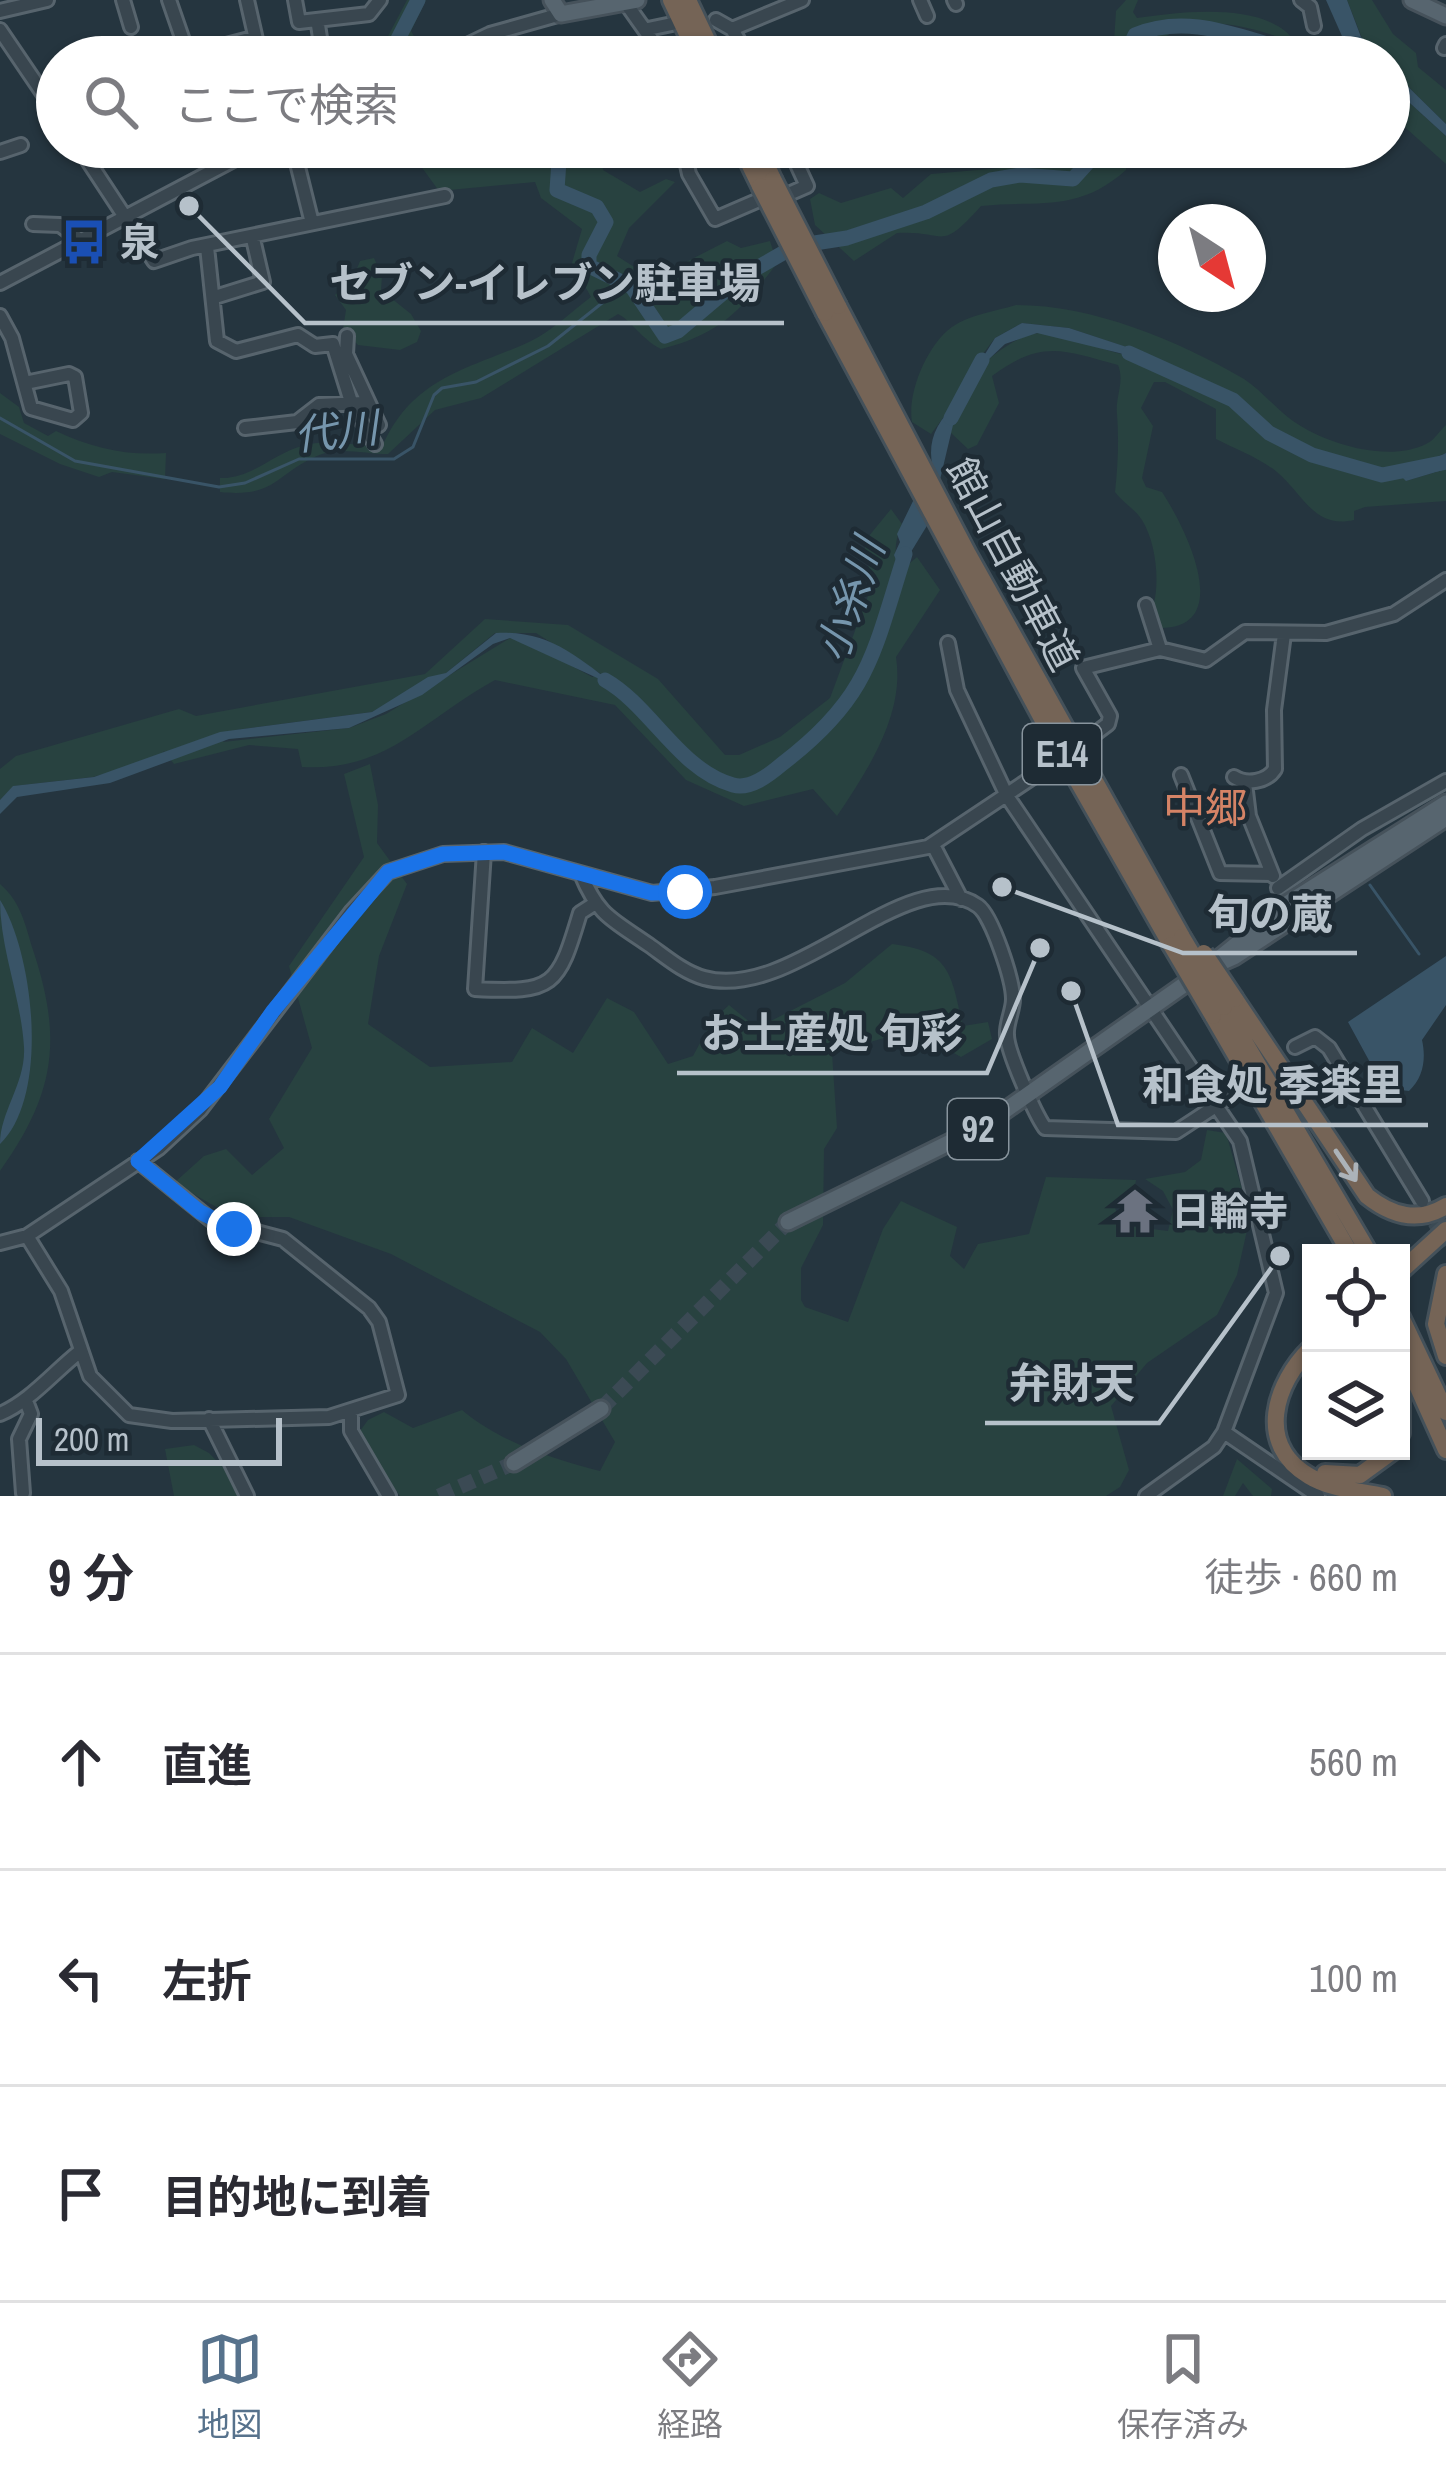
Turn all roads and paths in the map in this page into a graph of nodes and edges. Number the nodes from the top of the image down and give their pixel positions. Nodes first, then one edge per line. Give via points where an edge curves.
1 (47, 0) edge
2 (123, 0) edge
3 (169, 0) edge
4 (248, 0) edge
5 (295, 0) edge
6 (380, 0) edge
7 (670, 0) edge
8 (688, 0) edge
9 (802, 0) edge
10 (920, 0) edge
11 (1301, 0) edge
12 (1412, 0) edge
13 (631, 1) edge
14 (557, 7) edge
15 (0, 11) edge
16 (927, 16) dead end
17 (1446, 16) edge
18 (716, 20) dead end
19 (672, 24) dead end
20 (318, 25) dead end
21 (1314, 26) dead end
22 (130, 27) dead end
23 (648, 29) junction
24 (732, 29) junction
25 (0, 30) edge
26 (181, 36) edge
27 (253, 36) edge
28 (320, 36) edge
29 (486, 36) edge
30 (652, 36) edge
31 (688, 36) edge
32 (705, 36) edge
33 (736, 36) edge
34 (36, 83) edge
35 (21, 145) dead end
36 (0, 152) edge
37 (93, 168) edge
38 (208, 168) edge
39 (298, 168) edge
40 (688, 168) edge
41 (753, 168) edge
42 (761, 168) edge
43 (799, 168) edge
44 (764, 188) junction
45 (791, 193) dead end
46 (445, 196) dead end
47 (125, 215) junction
48 (312, 223) junction
49 (33, 224) dead end
50 (253, 238) junction
51 (80, 240) junction
52 (207, 247) junction
53 (0, 283) edge
54 (215, 297) junction
55 (0, 316) edge
56 (347, 335) dead end
57 (25, 383) junction
58 (358, 404) junction
59 (379, 425) dead end
60 (245, 428) dead end
61 (375, 444) dead end
62 (962, 558) junction
63 (1446, 580) edge
64 (1146, 604) dead end
65 (1284, 634) junction
66 (948, 643) dead end
67 (1160, 649) junction
68 (1088, 740) dead end
69 (1051, 765) dead end
70 (1181, 776) dead end
71 (1446, 781) edge
72 (1007, 796) junction
73 (1446, 803) edge
74 (1446, 818) edge
75 (933, 845) junction
76 (484, 852) junction
77 (581, 874) junction
78 (1271, 874) junction
79 (1278, 888) junction
80 (961, 898) junction
81 (1288, 903) junction
82 (594, 904) junction
83 (1181, 938) junction
84 (1205, 970) junction
85 (1224, 1007) junction
86 (1152, 1009) junction
87 (1295, 1047) dead end
88 (1029, 1094) junction
89 (1222, 1100) junction
90 (138, 1161) junction
91 (1422, 1201) tunnel mouth
92 (1446, 1205) edge
93 (788, 1222) tunnel mouth
94 (1446, 1230) edge
95 (27, 1236) junction
96 (1446, 1242) edge
97 (0, 1244) edge
98 (1341, 1244) edge
99 (1364, 1244) edge
100 (1410, 1263) edge
101 (1446, 1274) edge
102 (1410, 1275) edge
103 (1410, 1336) edge
104 (1308, 1352) edge
105 (1402, 1352) edge
106 (78, 1353) junction
107 (1446, 1356) edge
108 (1302, 1372) edge
109 (26, 1401) junction
110 (601, 1408) tunnel mouth
111 (351, 1410) junction
112 (1446, 1412) edge
113 (0, 1414) edge
114 (208, 1419) junction
115 (1223, 1432) junction
116 (1446, 1450) edge
117 (1302, 1459) edge
118 (1303, 1460) edge
119 (1383, 1460) edge
120 (514, 1463) tunnel mouth
121 (22, 1493) dead end
122 (248, 1496) edge
123 (389, 1496) edge
124 (1146, 1496) edge
125 (1318, 1496) edge
126 (1382, 1496) edge

1 - 15 street
2 - 22 street
3 - 26 street
4 - 27 street
5 - 6 street via 299,22 369,14
7 - 31 highway
8 - 32 highway
9 - 24 street
10 - 16 street
11 - 21 street
12 - 17 main road
13 - 14 main road
13 - 23 street
14 - 29 street
18 - 24 street
19 - 23 street
20 - 28 street
23 - 30 street
24 - 33 street
25 - 34 street
35 - 36 street
37 - 47 street
38 - 47 street
39 - 48 street
40 - 44 street via 715,219
41 - 44 highway, 館山自動車道 / E14
42 - 44 highway, 館山自動車道 / E14
43 - 45 street via 807,186
44 - 62 highway, 館山自動車道 / E14, bridge
46 - 48 street
47 - 51 street
47 - 52 street via 154,261
48 - 50 street
49 - 51 street via 60,225
50 - 52 street
50 - 54 street via 263,282
51 - 53 street
52 - 54 street
54 - 58 street via 224,348 298,335 315,346 333,344
55 - 57 street
56 - 58 street
57 - 57 street via 34,412 73,420 81,413 76,377
58 - 59 street
58 - 60 street via 319,404 297,422
58 - 61 street
62 - 83 highway, 館山自動車道 / E14
62 - 83 highway, 館山自動車道 / E14
63 - 65 street via 1394,614 1326,633
64 - 67 street
65 - 67 street via 1245,632 1206,660
65 - 78 street via 1275,769 1240,780
66 - 72 street via 957,690
67 - 68 street via 1083,668 1110,716
69 - 72 street
70 - 78 street via 1220,873
71 - 79 street
72 - 75 street
72 - 86 street
73 - 81 main road, 92
74 - 84 main road, 92
75 - 77 street via 685,892 652,893
75 - 80 street
76 - 77 street via 529,856
76 - 82 street via 475,989 526,992 554,982 580,913
76 - 90 street via 417,860 373,884 220,1087
77 - 82 street
78 - 79 street
79 - 81 street
80 - 82 street via 880,914 798,965 727,981 682,968
80 - 88 street via 991,917 1012,992 1007,1042
81 - 84 main road, 92
83 - 85 highway, 館山自動車道 / E14, bridge
83 - 85 highway, bridge
84 - 86 main road, 92
85 -> 92 highway via 1367,1196 1415,1216
85 - 98 highway, 館山自動車道 / E14
85 - 99 highway, 館山自動車道 / E14
86 - 88 main road, 92
86 - 89 street
87 - 91 street via 1315,1037 1329,1048
88 - 89 street via 1037,1118 1053,1131 1176,1132
88 - 93 main road, 92 via 983,1126
89 - 115 street via 1240,1141 1276,1293
90 - 95 street
90 - 111 street via 211,1220 284,1239 370,1308 399,1391
94 - 100 highway
95 - 97 street
95 - 106 street via 62,1291
96 - 102 highway
101 - 107 highway via 1436,1324
103 - 112 highway
104 - 126 highway via 1281,1388 1279,1441 1310,1477
105 - 116 highway
106 - 109 street
106 - 114 street via 129,1415
108 - 117 highway via 1284,1412
109 - 113 street
109 - 121 street
110 - 120 main road
111 - 114 street
111 - 123 street via 351,1431
114 - 122 street
115 - 124 street
115 - 125 street
118 - 119 highway via 1346,1477

